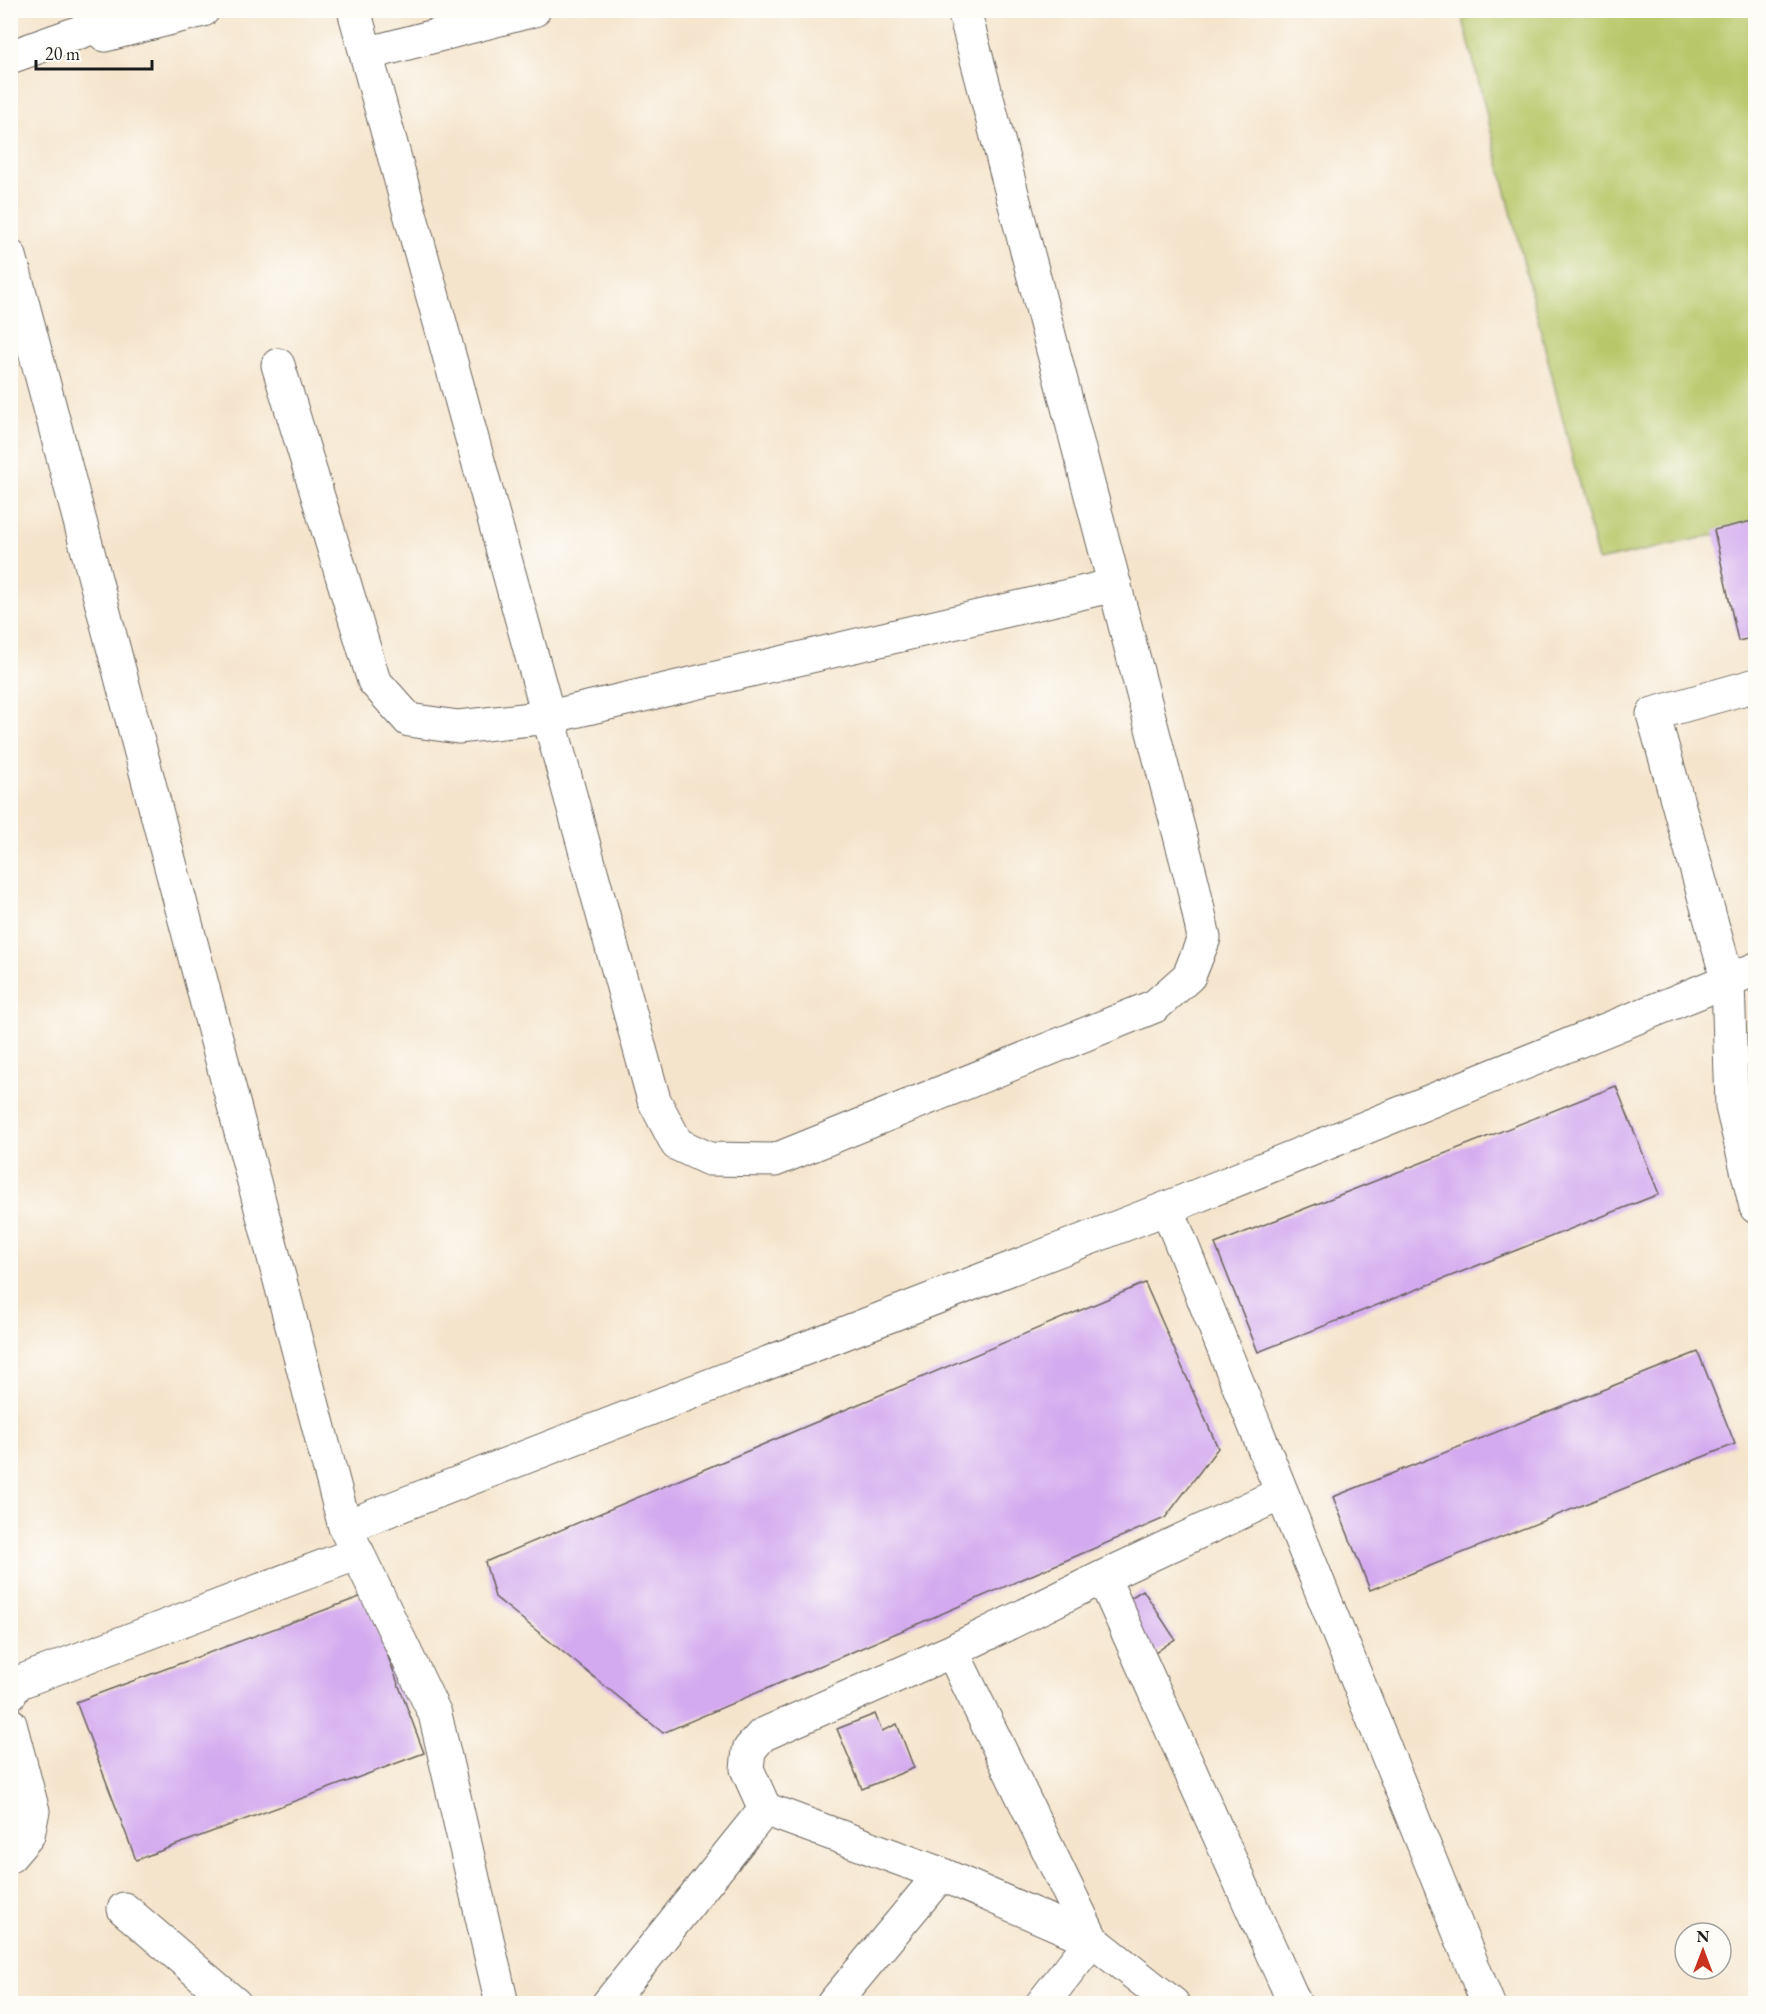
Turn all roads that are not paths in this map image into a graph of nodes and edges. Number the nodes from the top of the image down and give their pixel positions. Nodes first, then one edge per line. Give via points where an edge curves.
1 (142, 10) edge
2 (203, 10) edge
3 (354, 10) edge
4 (534, 10) edge
5 (964, 10) edge
6 (366, 54) junction
7 (10, 58) edge
8 (10, 256) edge
9 (278, 365) dead end
10 (1115, 585) junction
11 (1755, 685) edge
12 (549, 717) junction
13 (1742, 975) edge
14 (1751, 1168) edge
15 (1755, 1207) edge
16 (1167, 1208) junction
17 (1282, 1493) junction
18 (352, 1540) junction
19 (1103, 1577) junction
20 (952, 1652) junction
21 (10, 1694) edge
22 (10, 1724) edge
23 (765, 1809) junction
24 (10, 1856) edge
25 (941, 1874) junction
26 (124, 1909) dead end
27 (1092, 1940) junction
28 (235, 2004) edge
29 (502, 2004) edge
30 (608, 2004) edge
31 (833, 2004) edge
32 (1042, 2004) edge
33 (1173, 2004) edge
34 (1294, 2004) edge
35 (1488, 2004) edge

1 - 7 main road
2 - 7 main road
3 - 6 main road
4 - 6 main road
5 - 10 main road
6 - 12 main road
8 - 18 main road
9 - 12 main road via 374,681 409,720 458,727
10 - 12 main road
10 - 12 main road via 1204,938 1189,976 1155,1006 774,1160 709,1159 677,1144 654,1100
11 - 13 main road via 1653,714
13 - 14 main road via 1732,1107
13 - 16 main road
14 - 15 main road
16 - 17 main road
16 - 18 main road
17 - 19 main road
17 - 35 main road
18 - 21 main road via 17,1683
18 - 29 main road via 435,1714
19 - 20 main road
19 - 34 main road
20 - 23 main road via 762,1735 748,1750 747,1769
20 - 27 main road
22 - 24 main road via 33,1811 28,1834
23 - 25 main road
23 - 30 main road
25 - 27 main road
25 - 31 main road
26 - 28 main road
27 - 32 main road
27 - 33 main road

